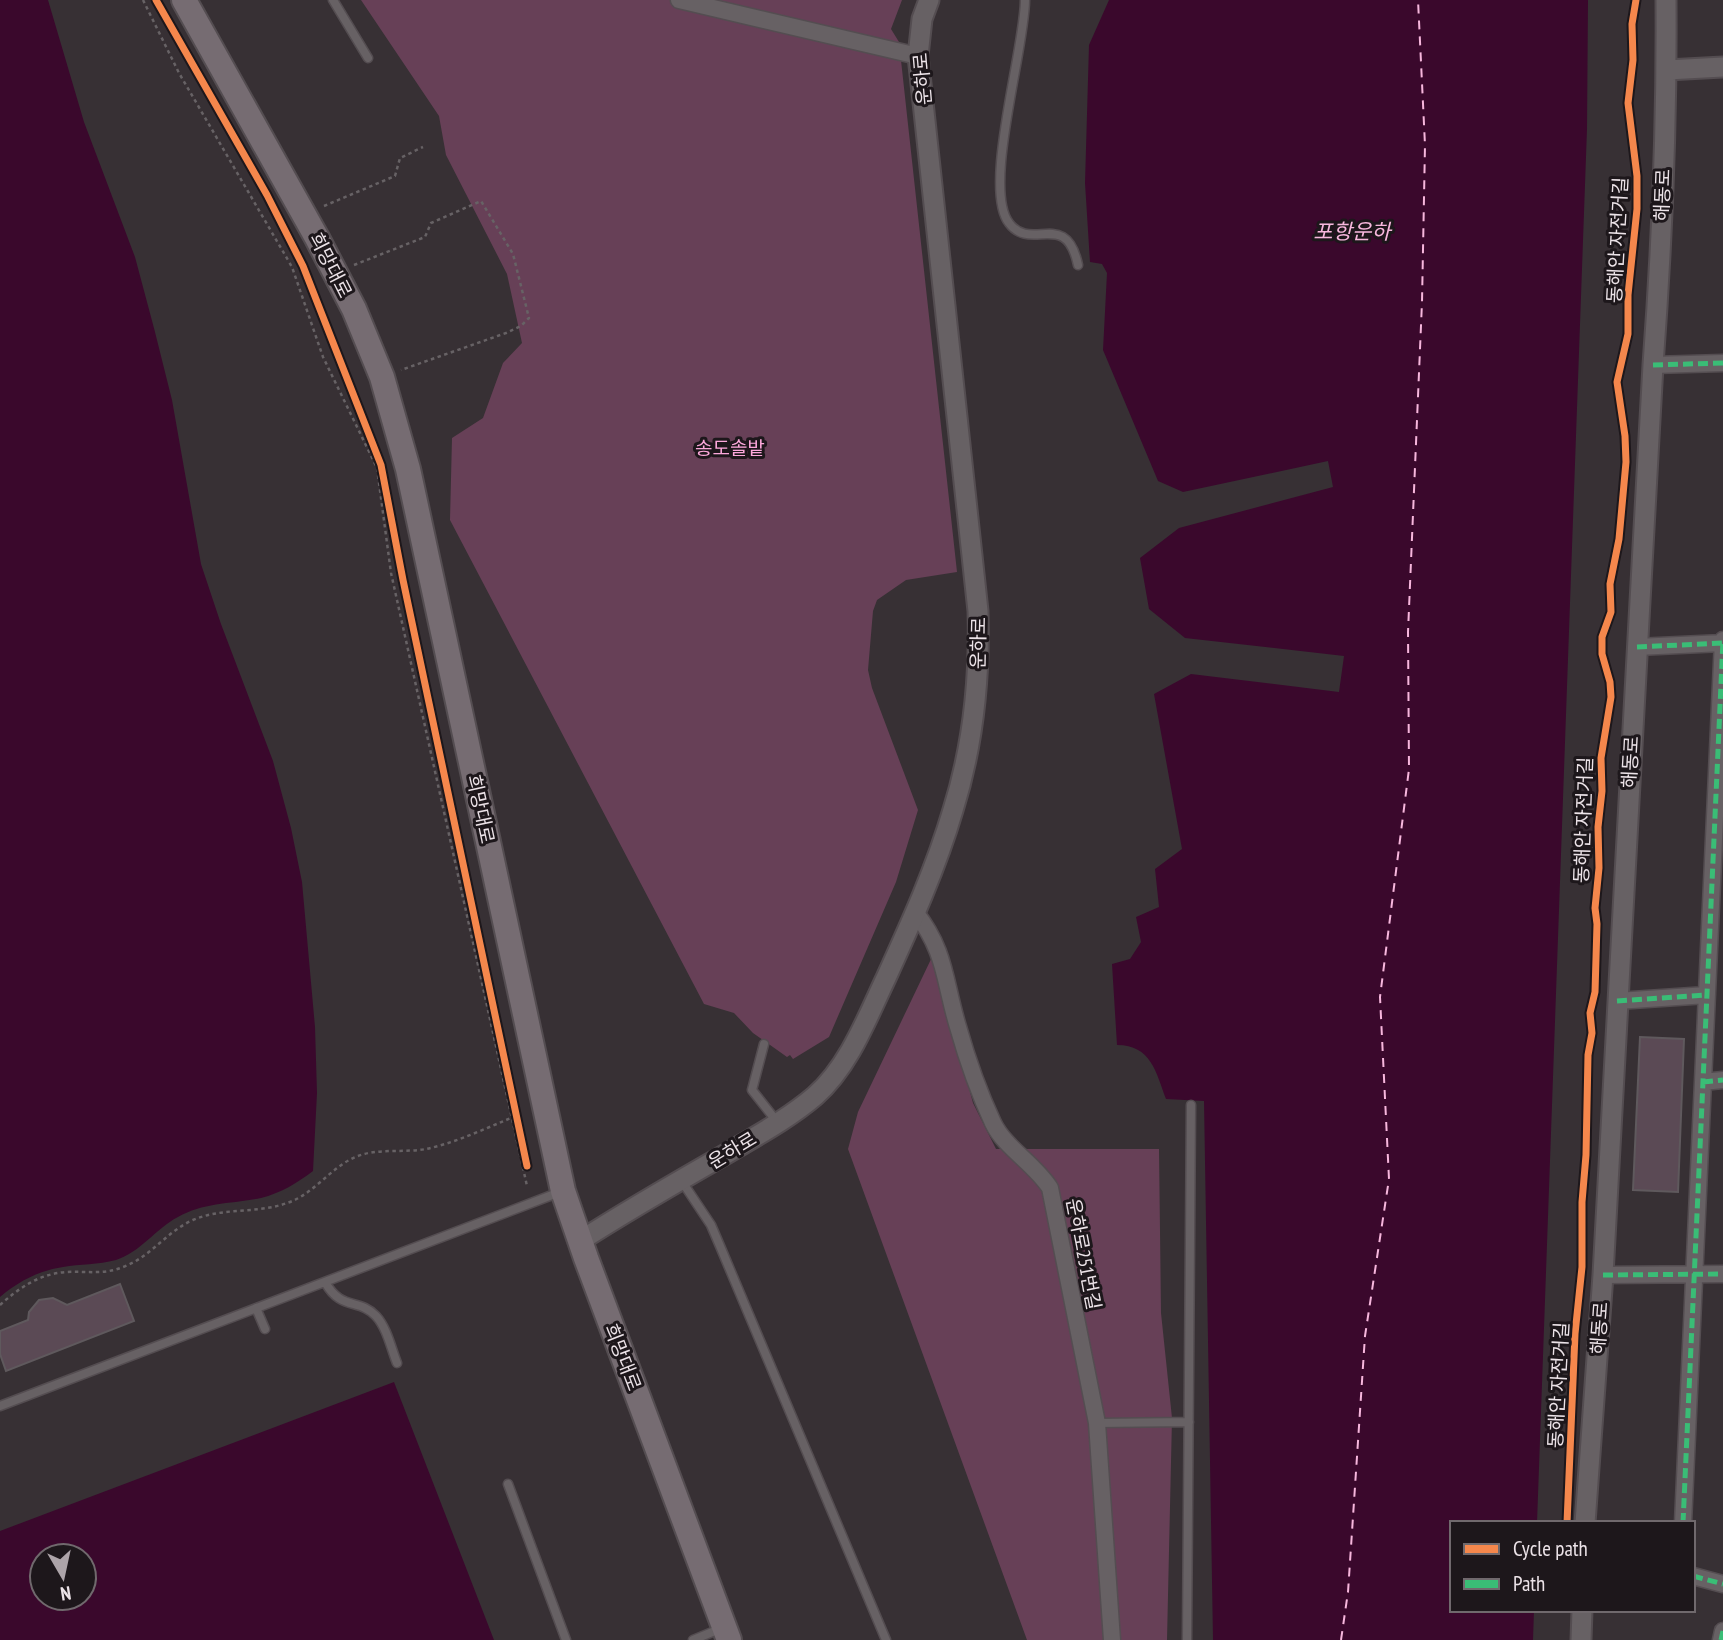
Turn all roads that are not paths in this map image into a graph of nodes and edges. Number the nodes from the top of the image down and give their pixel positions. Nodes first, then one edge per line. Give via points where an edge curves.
1 (184, 0) edge
2 (333, 0) edge
3 (679, 0) edge
4 (929, 0) edge
5 (1025, 0) edge
6 (1666, 0) edge
7 (918, 56) junction
8 (368, 58) dead end
9 (1723, 67) edge
10 (1667, 70) junction
11 (1078, 265) dead end
12 (1723, 363) edge
13 (1653, 365) junction
14 (1723, 642) edge
15 (1637, 647) junction
16 (1718, 835) edge
17 (915, 912) junction
18 (1707, 995) junction
19 (1617, 1002) junction
20 (764, 1044) dead end
21 (1723, 1080) edge
22 (1703, 1082) junction
23 (1191, 1105) dead end
24 (778, 1123) junction
25 (681, 1180) junction
26 (563, 1191) junction
27 (580, 1241) junction
28 (1694, 1273) junction
29 (1723, 1274) edge
30 (1603, 1275) junction
31 (326, 1282) junction
32 (256, 1308) junction
33 (265, 1328) dead end
34 (397, 1363) dead end
35 (0, 1406) edge
36 (1189, 1422) junction
37 (1097, 1423) junction
38 (508, 1484) dead end
39 (1585, 1521) edge
40 (1683, 1521) edge
41 (1695, 1577) edge
42 (1723, 1584) edge
43 (1582, 1612) edge
44 (1723, 1631) edge
45 (729, 1637) edge
46 (566, 1640) edge
47 (693, 1640) edge
48 (886, 1640) edge
49 (1112, 1640) edge
50 (1186, 1640) edge
51 (1581, 1640) edge
52 (1721, 1640) edge

1 - 26 main road, 희망대로 via 336,272 382,377 408,469
2 - 8 lane
3 - 7 street
4 - 7 street, 운하로
5 - 11 lane via 1002,153 1002,204 1009,224 1016,229 1063,237 1074,249
6 - 10 street, 해동로
7 - 17 street, 운하로 via 979,633 977,685 961,784
9 - 10 street
10 - 13 street, 해동로
12 - 13 street
13 - 15 street, 해동로
14 - 15 street
14 - 16 street
15 - 19 street, 해동로
16 - 18 street
17 - 24 street, 운하로 via 841,1065 816,1095
17 - 37 street, 운하로251번길 via 940,953 957,1026 992,1121 1050,1188
18 - 19 street
18 - 22 street
19 - 30 street, 해동로
20 - 24 lane via 752,1090
21 - 22 street
22 - 28 street
23 - 36 lane
24 - 25 street, 운하로
25 - 27 street, 운하로
25 - 48 lane via 711,1225
26 - 27 main road, 희망대로
26 - 31 lane
27 - 45 main road, 희망대로
28 - 29 street
28 - 30 street
28 - 40 street
30 - 39 street, 해동로
31 - 32 lane
31 - 34 lane via 337,1298 376,1316
32 - 33 lane
32 - 35 lane
36 - 37 lane
36 - 50 lane
37 - 49 street, 운하로251번길
38 - 46 lane
41 - 42 street
43 - 51 street
44 - 52 street
45 - 47 lane

